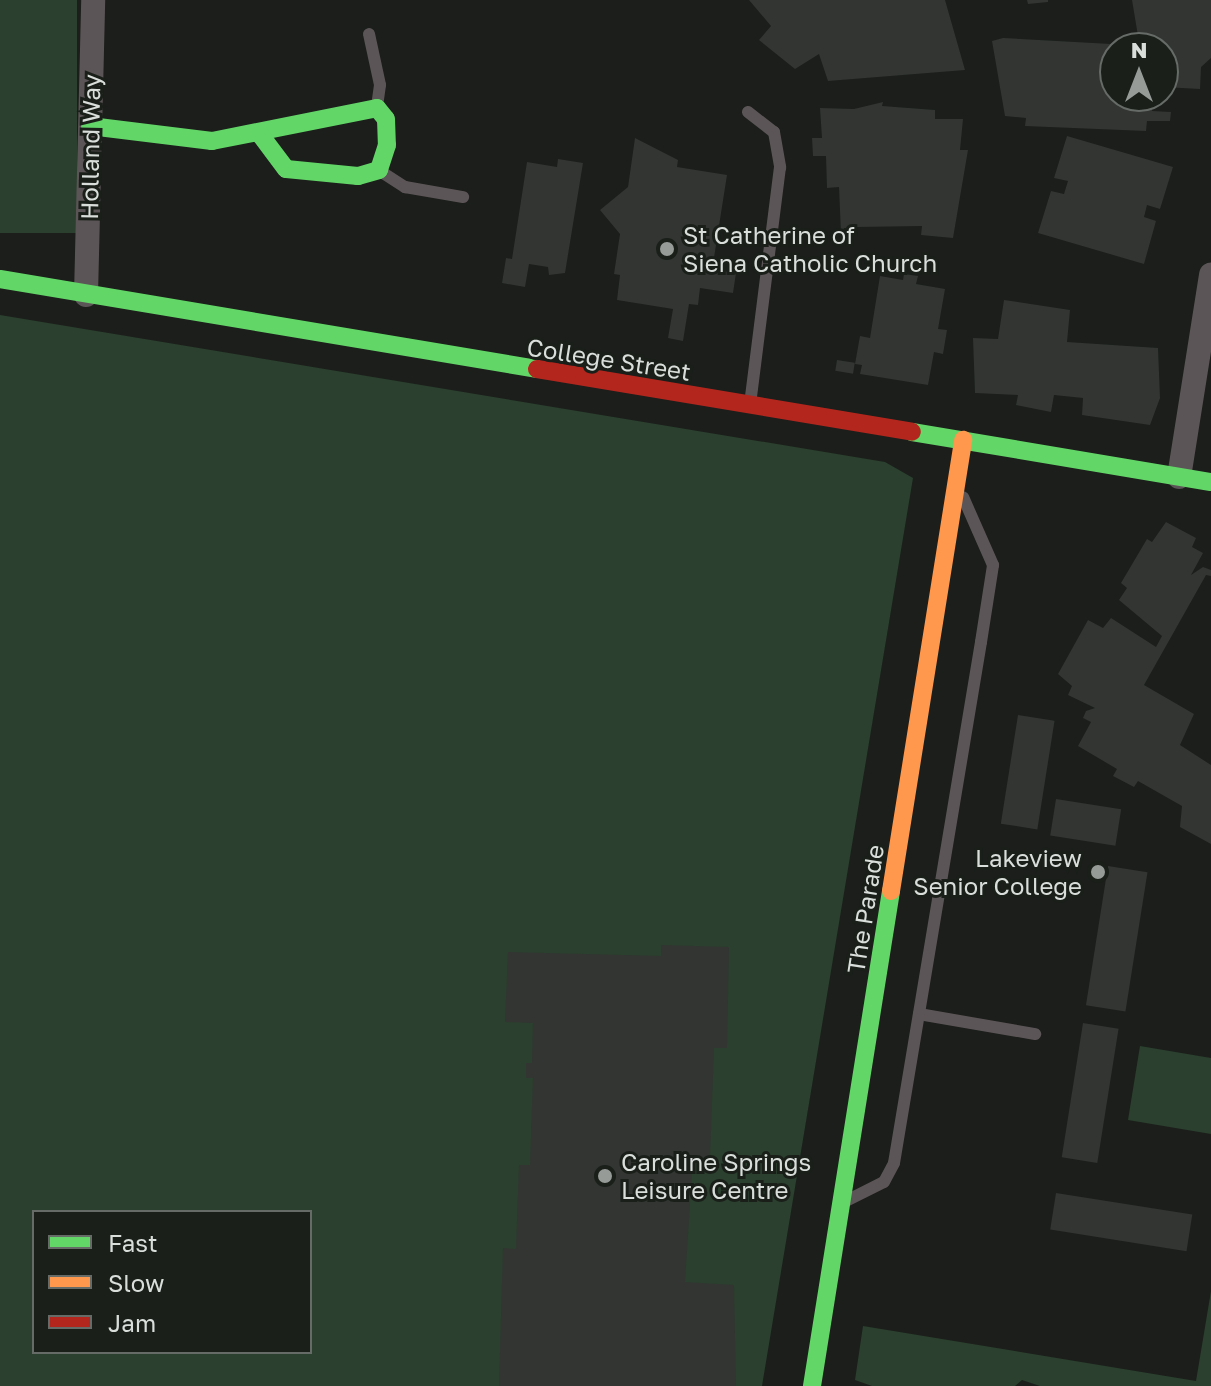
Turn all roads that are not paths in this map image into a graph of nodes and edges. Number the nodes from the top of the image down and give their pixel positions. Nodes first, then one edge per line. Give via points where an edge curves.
1 (93, 0) edge
2 (369, 34) dead end
3 (377, 108) junction
4 (748, 112) dead end
5 (90, 126) junction
6 (259, 133) junction
7 (379, 170) junction
8 (463, 197) dead end
9 (1211, 275) edge
10 (0, 279) edge
11 (86, 295) junction
12 (750, 406) junction
13 (963, 440) junction
14 (1179, 477) junction
15 (1211, 482) edge
16 (958, 487) junction
17 (919, 1014) junction
18 (1035, 1034) dead end
19 (842, 1202) junction
20 (812, 1386) edge

1 - 5 street, Holland Way
2 - 3 lane via 380,85
3 - 6 street
3 - 7 street via 386,119 387,145
4 - 12 lane via 774,132 780,167
5 - 6 street via 212,141
5 - 11 street, Holland Way
6 - 7 street via 286,169 358,176
7 - 8 lane via 405,187
9 - 14 street
10 - 11 street, College Street
11 - 12 street, College Street
12 - 13 street, College Street
13 - 14 street, College Street
13 - 16 street, The Parade
14 - 15 street, College Street
16 - 17 lane via 993,565
16 - 19 street, The Parade
17 - 18 lane
17 - 19 lane via 894,1163 884,1182
19 - 20 street, The Parade

